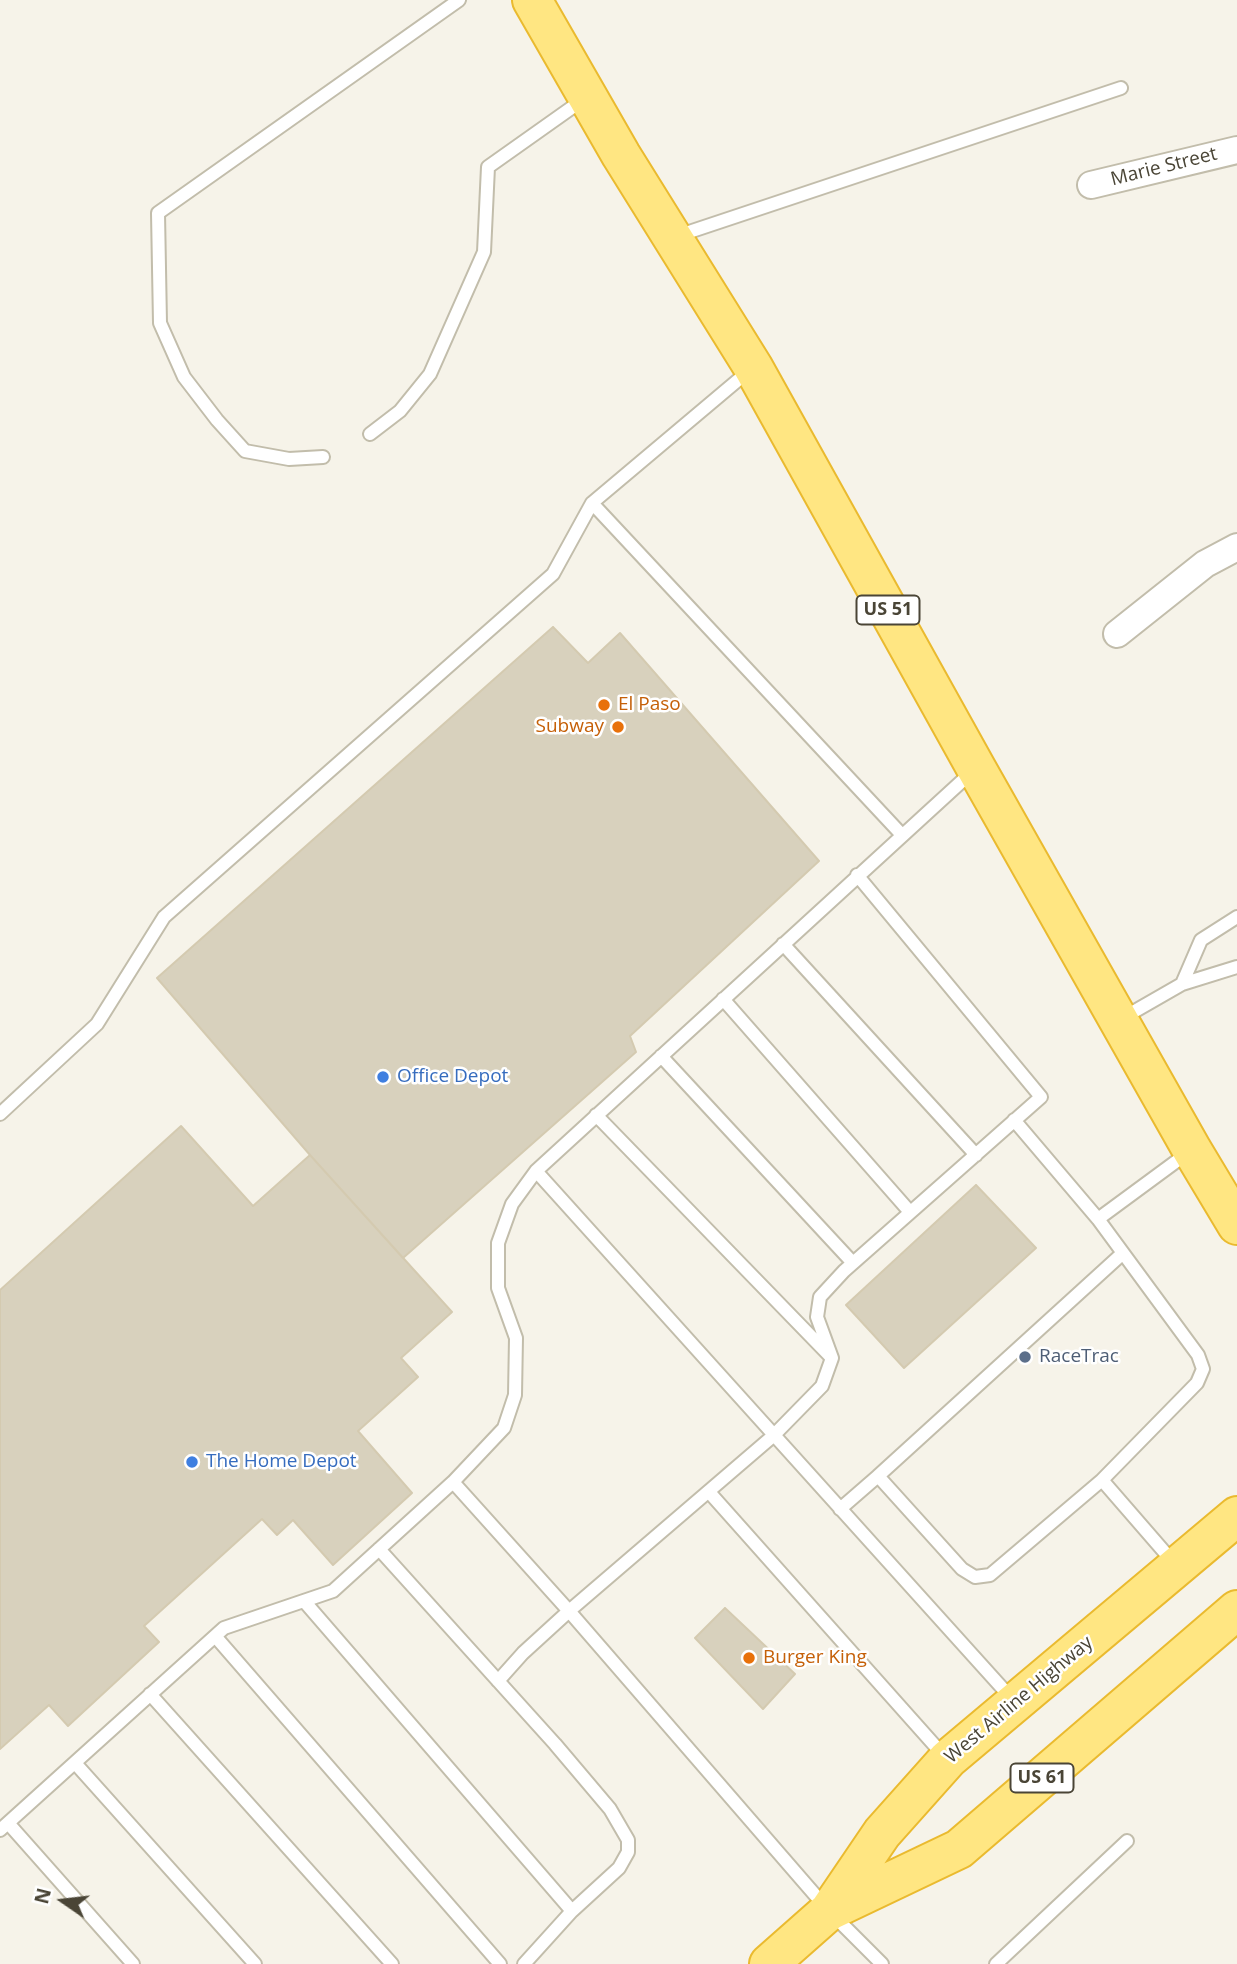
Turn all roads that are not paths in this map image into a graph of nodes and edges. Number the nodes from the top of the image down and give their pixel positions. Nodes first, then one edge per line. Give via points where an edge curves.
1 (458, 0) edge
2 (532, 0) edge
3 (1121, 89) dead end
4 (588, 97) junction
5 (1237, 149) edge
6 (1091, 185) dead end
7 (673, 238) junction
8 (753, 367) junction
9 (370, 435) dead end
10 (323, 457) dead end
11 (592, 503) junction
12 (1237, 547) edge
13 (1117, 634) dead end
14 (976, 768) junction
15 (902, 835) junction
16 (857, 875) junction
17 (1237, 917) edge
18 (783, 944) junction
19 (1237, 967) edge
20 (1182, 984) junction
21 (723, 999) junction
22 (1120, 1020) junction
23 (661, 1056) junction
24 (0, 1114) edge
25 (596, 1115) junction
26 (1014, 1121) junction
27 (1192, 1150) junction
28 (976, 1154) junction
29 (536, 1171) junction
30 (910, 1212) junction
31 (1098, 1219) junction
32 (1237, 1225) edge
33 (1123, 1253) junction
34 (853, 1263) junction
35 (832, 1358) junction
36 (774, 1436) junction
37 (878, 1476) junction
38 (1102, 1480) junction
39 (453, 1482) junction
40 (709, 1492) junction
41 (840, 1509) junction
42 (1237, 1516) edge
43 (379, 1549) junction
44 (1177, 1566) junction
45 (304, 1601) junction
46 (569, 1611) junction
47 (1236, 1612) edge
48 (215, 1636) junction
49 (498, 1681) junction
50 (150, 1694) junction
51 (1015, 1703) junction
52 (948, 1759) junction
53 (75, 1762) junction
54 (4, 1826) edge
55 (1127, 1841) dead end
56 (572, 1911) junction
57 (829, 1911) junction
58 (133, 1964) edge
59 (254, 1964) edge
60 (391, 1964) edge
61 (500, 1964) edge
62 (524, 1964) edge
63 (769, 1964) edge
64 (882, 1964) edge
65 (996, 1964) edge

1 - 10 lane via 158,214 160,323 184,377 245,451 289,459
2 - 4 highway, US 51
3 - 7 lane
4 - 7 highway, US 51
4 - 9 lane via 488,167 484,252 430,374 400,411
5 - 6 street, Marie Street
7 - 8 highway, US 51
8 - 11 lane
8 - 14 highway, US 51
11 - 15 lane
11 - 24 lane via 553,574 164,917 97,1024
12 - 13 street via 1205,564
14 - 15 lane
14 - 22 highway, US 51
15 - 16 lane
16 - 18 lane
16 - 26 lane via 1041,1097
17 - 20 lane via 1201,940
18 - 21 lane
18 - 28 lane
19 - 20 lane
20 - 22 lane
21 - 23 lane
21 - 30 lane
22 - 27 highway, US 51
23 - 25 lane
23 - 34 lane
25 - 29 lane
25 - 35 lane
26 - 28 lane
26 - 31 lane
27 - 31 lane
27 - 32 highway, US 51
28 - 30 lane
29 - 36 lane
29 - 39 lane via 512,1204 498,1244 498,1288 516,1338 515,1395 504,1428
30 - 34 lane
31 - 33 lane
33 - 37 lane
33 - 38 lane via 1198,1355 1203,1370 1197,1383
34 - 35 lane via 820,1297 817,1317
35 - 36 lane via 822,1386
36 - 40 lane
36 - 41 lane
37 - 38 lane via 962,1569 975,1577 990,1575
37 - 41 lane
38 - 44 lane
39 - 43 lane
39 - 46 lane
40 - 46 lane
40 - 52 lane
41 - 51 lane
42 - 44 highway, West Airline Highway / US 61
43 - 45 lane via 333,1591
43 - 49 lane
44 - 51 highway, West Airline Highway / US 61
45 - 48 lane via 223,1628
45 - 56 lane
46 - 49 lane
46 - 57 lane
47 - 57 highway, West Airline Highway / US 61 via 959,1849
48 - 50 lane
48 - 61 lane
49 - 56 lane via 610,1809 628,1840 628,1852 619,1868
50 - 53 lane
50 - 60 lane
51 - 52 highway, West Airline Highway / US 61
52 - 57 highway, West Airline Highway / US 61 via 881,1833
53 - 54 lane
53 - 59 lane
54 - 58 lane
55 - 65 lane
56 - 62 lane
57 - 63 highway, West Airline Highway / US 61
57 - 64 lane

